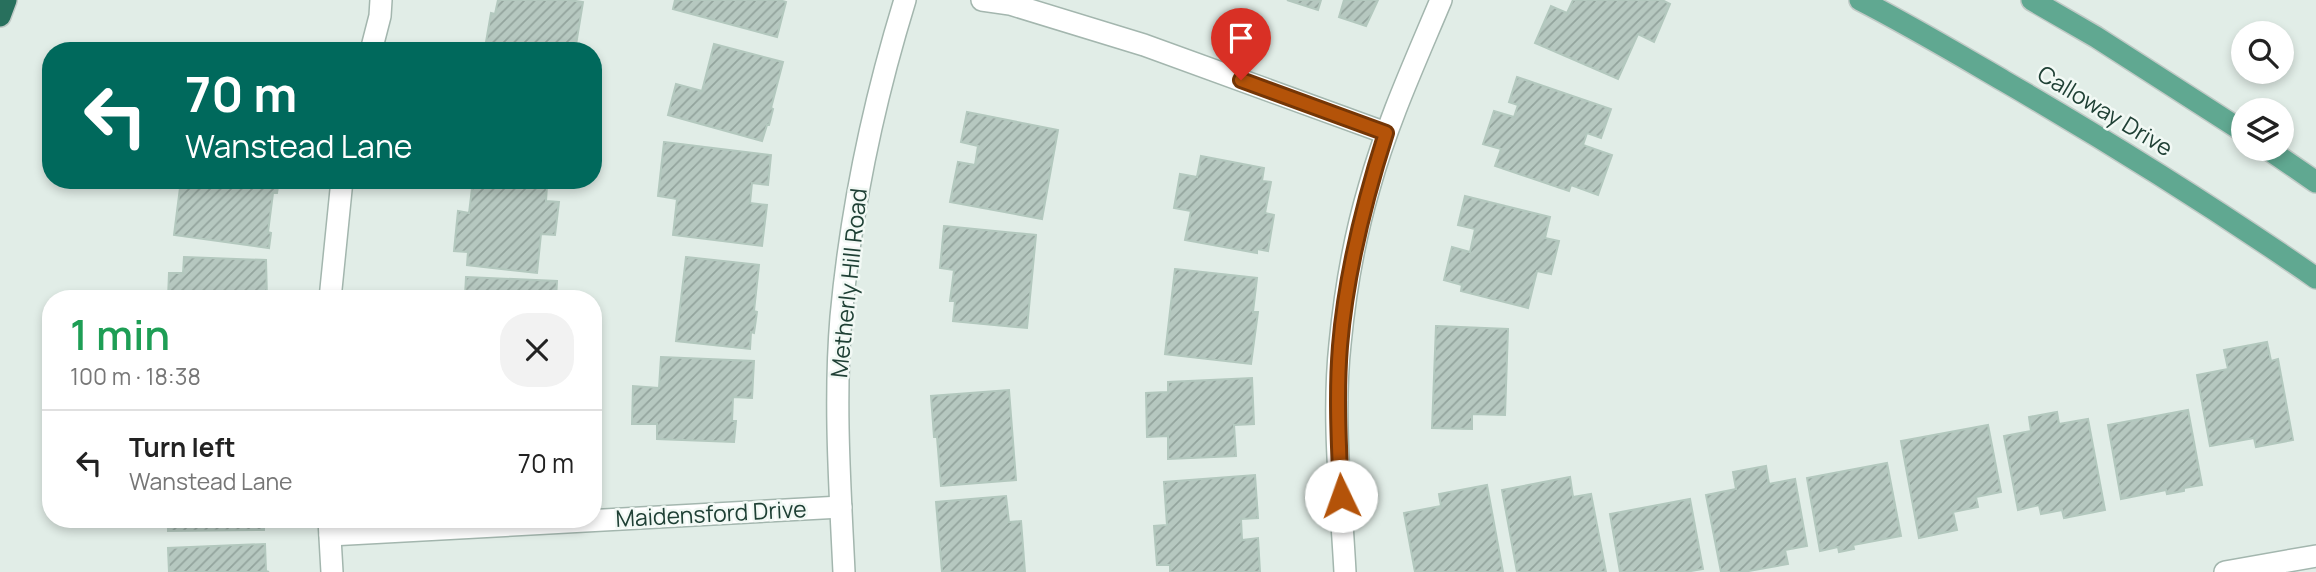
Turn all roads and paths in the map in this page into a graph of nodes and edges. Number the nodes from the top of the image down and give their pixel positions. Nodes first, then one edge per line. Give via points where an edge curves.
1 (6, 0) edge
2 (381, 0) edge
3 (905, 0) edge
4 (982, 0) edge
5 (1441, 0) edge
6 (1860, 0) edge
7 (2032, 0) edge
8 (0, 16) edge
9 (373, 42) edge
10 (2231, 124) edge
11 (1386, 133) junction
12 (2285, 161) edge
13 (2316, 182) edge
14 (341, 189) edge
15 (2316, 278) edge
16 (331, 290) edge
17 (841, 507) junction
18 (602, 516) edge
19 (329, 528) edge
20 (2316, 556) edge
21 (332, 572) edge
22 (844, 572) edge
23 (1345, 572) edge
24 (2224, 572) edge

1 - 8 highway
2 - 9 street
3 - 17 street, Metherly Hill Road via 864,152 850,235 838,403
4 - 11 street via 1010,4 1144,46
5 - 11 street
6 - 15 main road, Calloway Drive via 2106,139
7 - 10 main road
11 - 23 street via 1352,259 1340,346 1337,419
12 - 13 main road
14 - 16 street
17 - 18 street, Maidensford Drive
17 - 22 street, Metherly Hill Road
19 - 21 street
20 - 24 street

